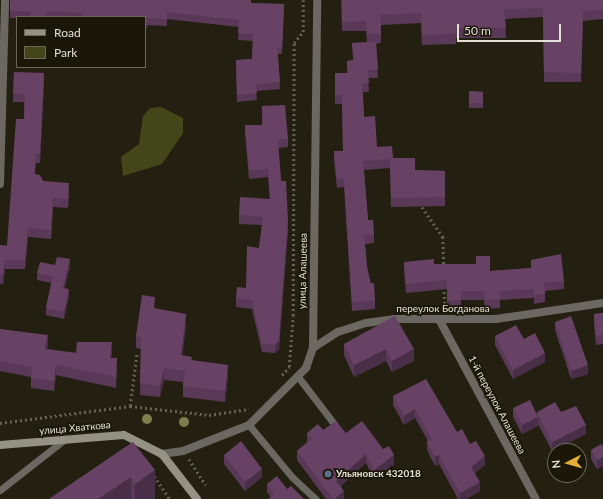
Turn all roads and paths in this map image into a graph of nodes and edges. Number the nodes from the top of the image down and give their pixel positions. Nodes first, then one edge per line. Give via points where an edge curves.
1 (5, 0) edge
2 (303, 0) edge
3 (317, 0) edge
4 (0, 184) edge
5 (422, 207) dead end
6 (444, 275) edge
7 (444, 283) edge
8 (603, 303) edge
9 (443, 321) junction
10 (313, 348) junction
11 (137, 352) dead end
12 (279, 378) dead end
13 (299, 378) junction
14 (254, 404) dead end
15 (130, 406) junction
16 (0, 423) edge
17 (249, 425) junction
18 (335, 425) edge
19 (65, 439) junction
20 (0, 445) edge
21 (183, 450) junction
22 (162, 454) junction
23 (150, 472) edge
24 (206, 485) dead end
25 (0, 490) edge
26 (168, 498) edge
27 (197, 499) edge
28 (316, 499) edge
29 (536, 499) edge

1 - 4 street
2 - 12 path via 303,32 294,43 293,316 289,367
3 - 10 street, улица Алашеева
5 - 6 path via 443,237
7 - 9 path
8 - 9 street, переулок Богданова via 496,318
9 - 10 street, переулок Богданова via 394,319 366,323 338,332
9 - 29 street, 1-й переулок Алашеева
10 - 13 street, улица Алашеева
11 - 15 path
13 - 17 street, улица Алашеева
13 - 18 lane
14 - 15 path via 249,409 209,415
15 - 16 path
17 - 21 street, улица Алашеева
17 - 28 lane via 292,477
19 - 20 main road, улица Хваткова
19 - 22 main road, улица Хваткова via 124,435
19 - 25 lane
21 - 22 street, улица Алашеева
21 - 24 path
22 - 27 main road, улица Хваткова
23 - 26 path

